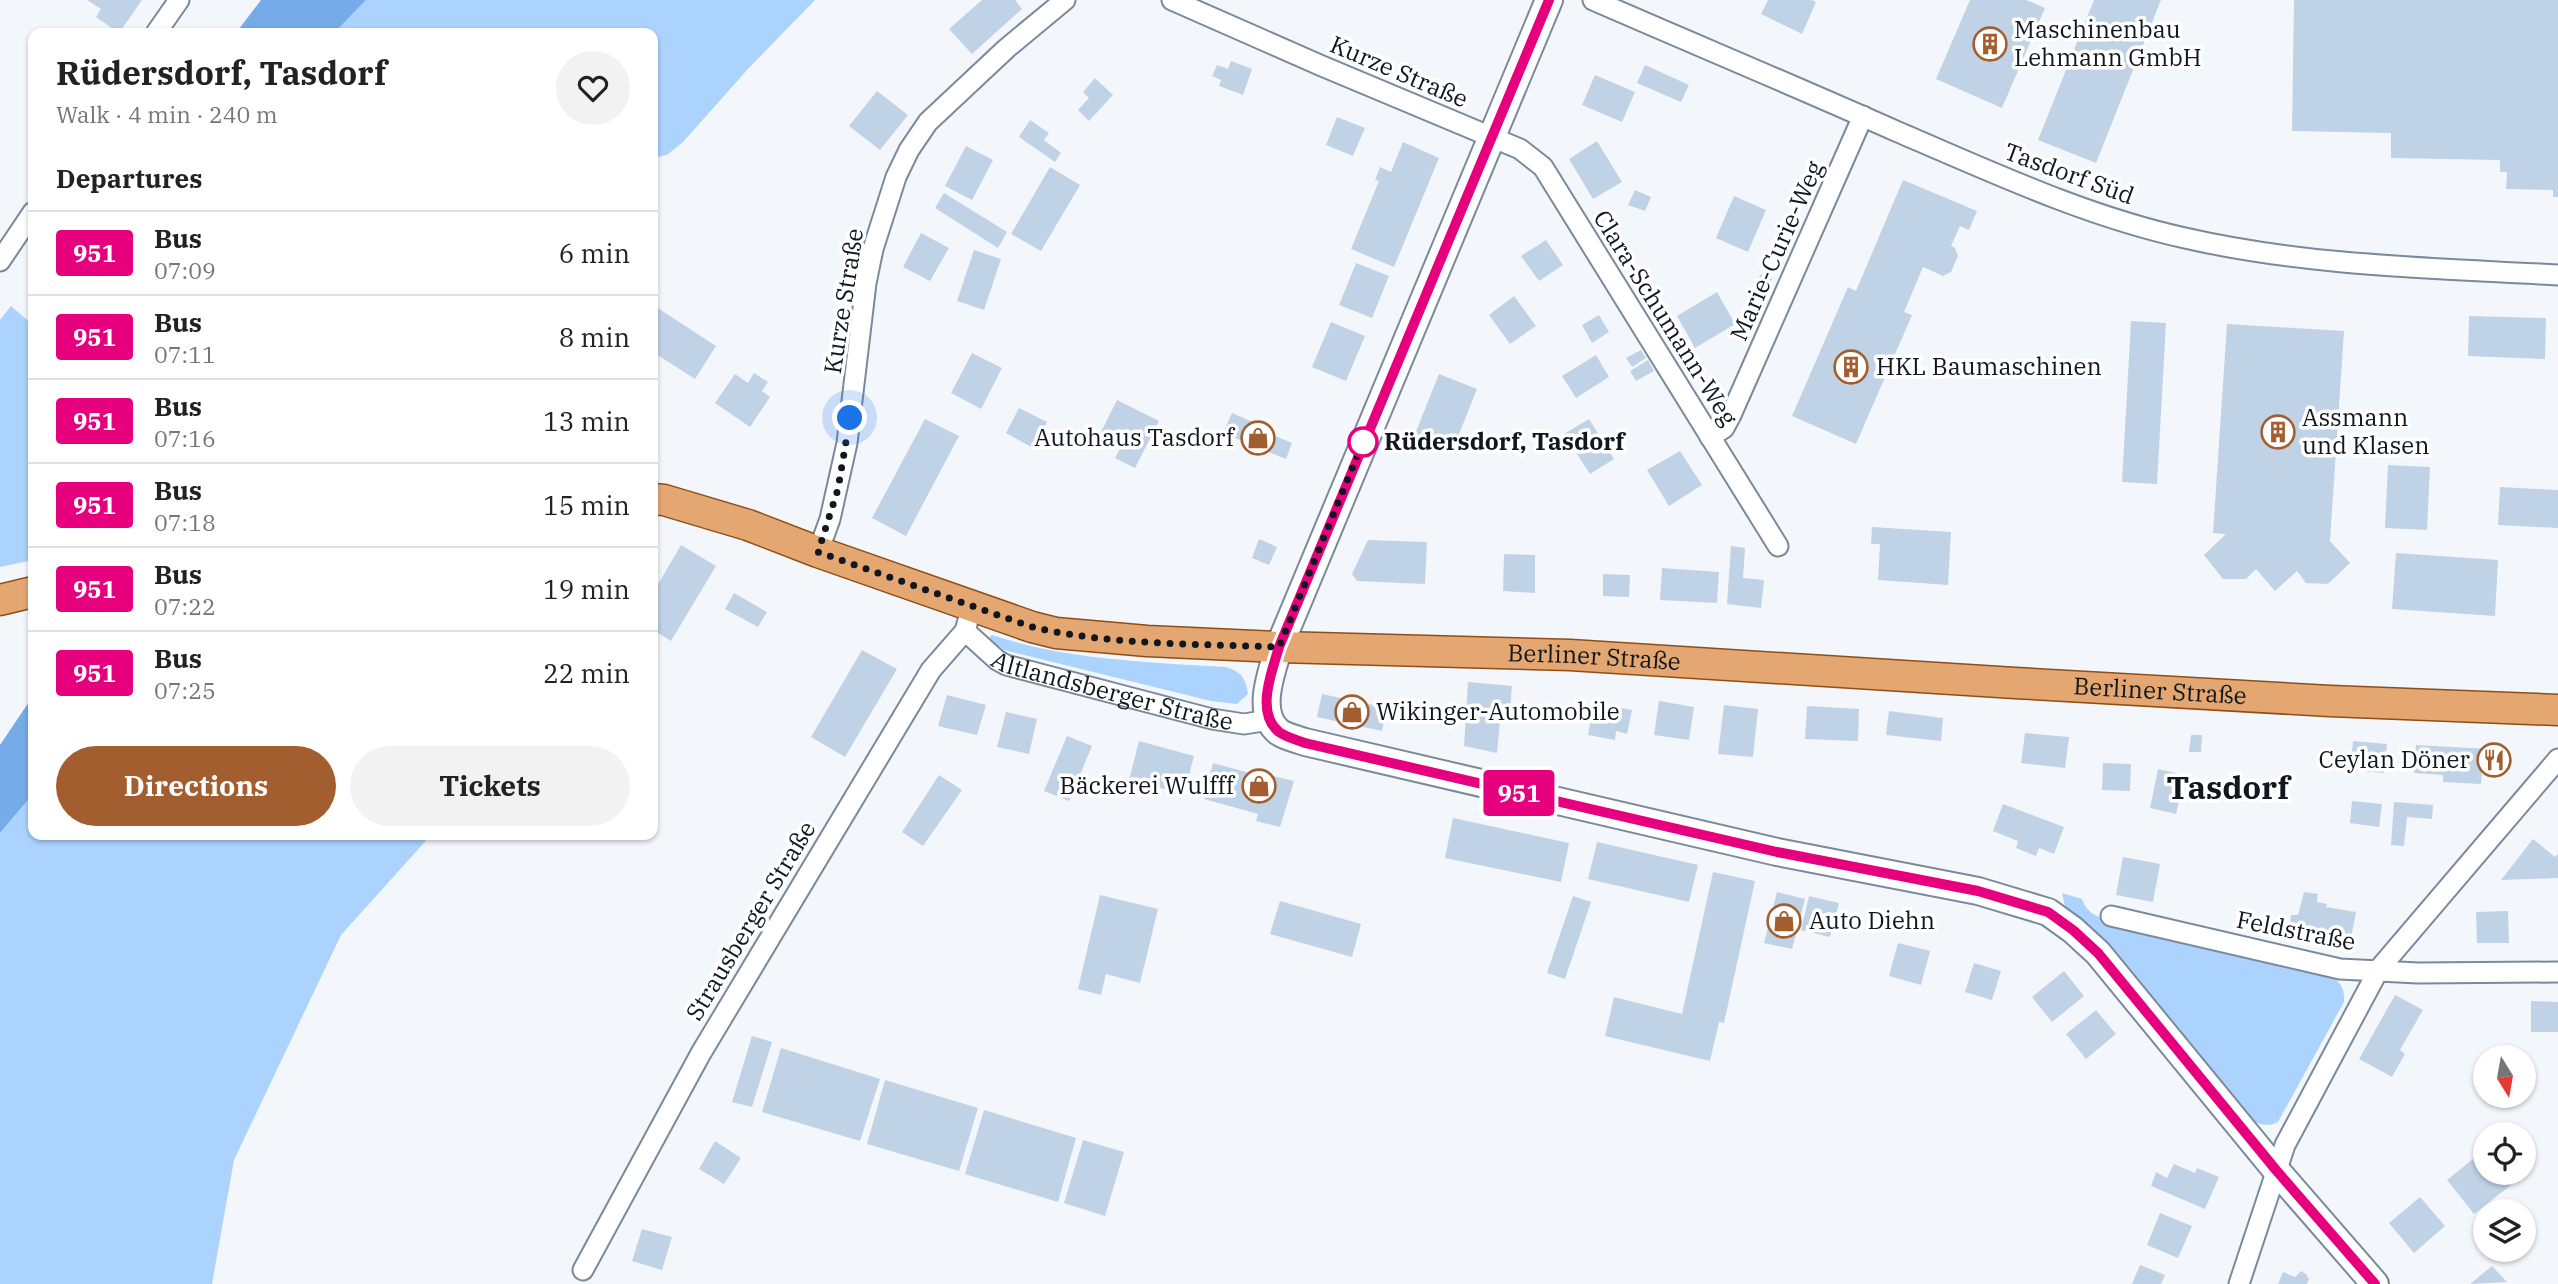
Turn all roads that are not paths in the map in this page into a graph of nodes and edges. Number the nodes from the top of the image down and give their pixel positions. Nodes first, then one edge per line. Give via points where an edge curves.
1 (179, 0) edge
2 (1065, 0) edge
3 (1172, 0) edge
4 (1549, 0) edge
5 (1593, 0) edge
6 (159, 28) edge
7 (1863, 116) junction
8 (1492, 137) junction
9 (28, 219) edge
10 (0, 261) edge
11 (2558, 275) edge
12 (1710, 437) junction
13 (658, 499) edge
14 (1777, 546) dead end
15 (818, 552) junction
16 (28, 593) edge
17 (0, 600) edge
18 (968, 618) junction
19 (1279, 647) junction
20 (2558, 710) edge
21 (1269, 719) junction
22 (2558, 759) edge
23 (2111, 916) dead end
24 (2379, 969) junction
25 (2558, 972) edge
26 (2276, 1170) junction
27 (583, 1270) dead end
28 (2239, 1284) edge
29 (2375, 1284) edge

1 - 6 street
2 - 15 street, Kurze Straße via 928,122 896,177 873,249 848,443
3 - 8 street, Kurze Straße
4 - 8 main road, Altlandsberger Straße
5 - 7 street, Tasdorf Süd
7 - 11 street, Tasdorf Süd via 2066,202 2185,238 2292,258
7 - 12 street, Marie-Curie-Weg via 1731,415 1724,428
8 - 12 street, Clara-Schumann-Weg via 1520,149 1542,167
8 - 19 main road, Altlandsberger Straße
9 - 10 street
12 - 14 street, Clara-Schumann-Weg
13 - 15 main road, Berliner Straße via 748,525
15 - 18 main road, Berliner Straße
16 - 17 main road
18 - 19 main road, Berliner Straße via 1056,633
18 - 21 street, Altlandsberger Straße via 997,660 1006,665 1212,719 1244,724
18 - 27 street, Strausberger Straße via 931,670 701,1053
19 - 20 main road, Berliner Straße via 1570,655 2330,701
19 - 21 main road, Altlandsberger Straße via 1267,701
21 - 26 main road, Altlandsberger Straße via 1280,733 1305,743 1777,852 1978,891 2048,912 2098,953
22 - 24 street
23 - 24 street, Feldstraße via 2340,968
24 - 25 street, Feldstraße
24 - 26 street
26 - 28 street
26 - 29 main road, Altlandsberger Straße

